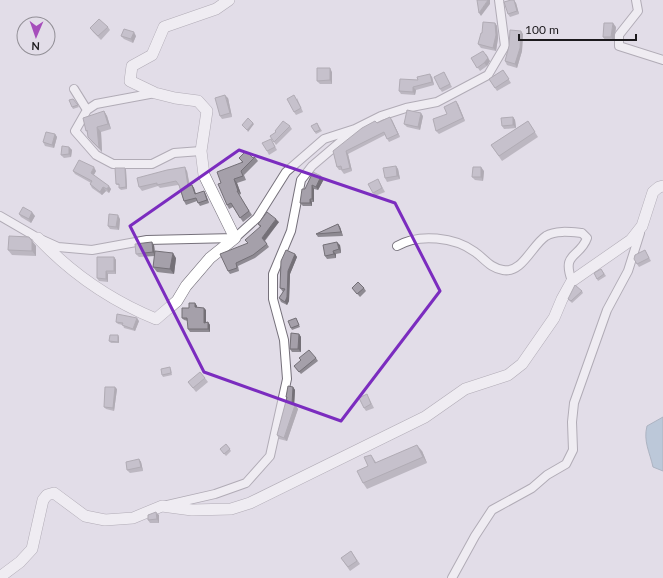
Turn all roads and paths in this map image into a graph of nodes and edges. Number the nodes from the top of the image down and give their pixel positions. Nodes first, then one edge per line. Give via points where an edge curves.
1 (229, 0) edge
2 (499, 0) edge
3 (636, 0) edge
4 (663, 60) edge
5 (74, 89) dead end
6 (155, 93) junction
7 (87, 110) junction
8 (355, 129) junction
9 (201, 151) junction
10 (661, 186) edge
11 (0, 216) edge
12 (642, 226) junction
13 (38, 238) junction
14 (235, 238) junction
15 (397, 246) dead end
16 (572, 281) junction
17 (162, 506) junction
18 (0, 577) edge
19 (452, 578) edge

1 - 6 street via 216,9 164,27 152,55 132,66 130,81
2 - 8 street via 505,46 488,75 437,102 381,116
3 - 4 street via 638,11 619,35 619,46
5 - 7 street
6 - 7 street via 96,104
6 - 9 street via 198,101 208,110
7 - 9 street via 76,131 96,155 113,164 152,164 174,153
8 - 14 street via 324,139 286,172 257,218
8 - 17 street via 312,166 301,180 291,231 273,274 273,299 284,340 287,379 270,456 246,483 215,494
9 - 14 street via 204,175
10 - 12 street via 653,192
11 - 13 street
12 - 16 street via 631,240
12 - 19 street via 628,271 607,310 574,403 573,450 566,464 532,488 492,510 474,536
13 - 14 street via 58,247 92,250 147,240
13 - 14 street via 59,261 103,292 130,308 156,319 177,301 210,258
15 - 16 street via 422,238 449,240 476,252 488,264 511,271 547,236 567,231 582,232 587,238 586,243 572,255 568,264
16 - 17 street via 541,339 522,364 508,375 465,389 426,417 250,504 230,509 192,510
17 - 18 street via 133,518 105,520 85,516 54,493 46,495 32,549

